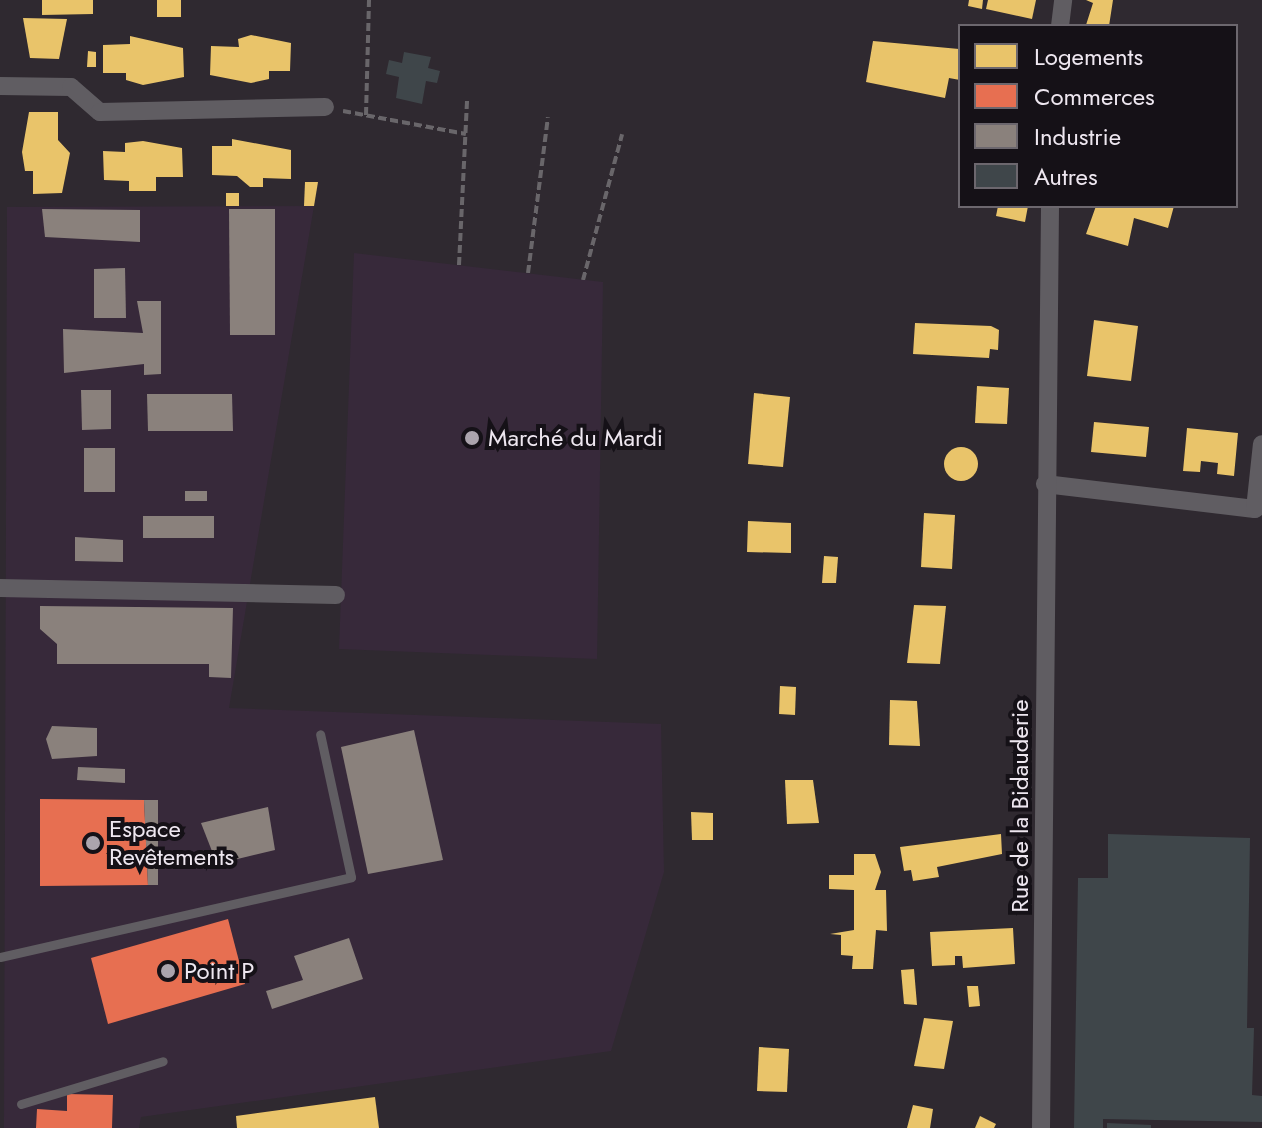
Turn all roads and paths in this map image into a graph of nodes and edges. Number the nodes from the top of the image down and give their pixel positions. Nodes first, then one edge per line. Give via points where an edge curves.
1 (369, 0) edge
2 (1063, 0) edge
3 (1060, 24) edge
4 (0, 86) edge
5 (467, 99) dead end
6 (325, 107) joint
7 (366, 115) junction
8 (548, 117) dead end
9 (466, 134) junction
10 (622, 134) dead end
11 (1050, 208) edge
12 (459, 265) dead end
13 (528, 273) dead end
14 (583, 280) dead end
15 (1262, 444) edge
16 (1045, 484) junction
17 (0, 588) edge
18 (336, 595) dead end
19 (320, 734) dead end
20 (0, 957) edge
21 (163, 1061) dead end
22 (21, 1104) dead end
23 (1041, 1128) edge

1 - 7 path
2 - 3 street
4 - 6 street via 71,87 100,112
5 - 9 path
6 - 7 path
7 - 9 path
8 - 13 path
9 - 12 path
10 - 14 path
11 - 16 street, Rue de la Bidauderie
15 - 16 street via 1255,509
16 - 23 street, Rue de la Bidauderie
17 - 18 street
19 - 20 lane via 351,877
21 - 22 lane

